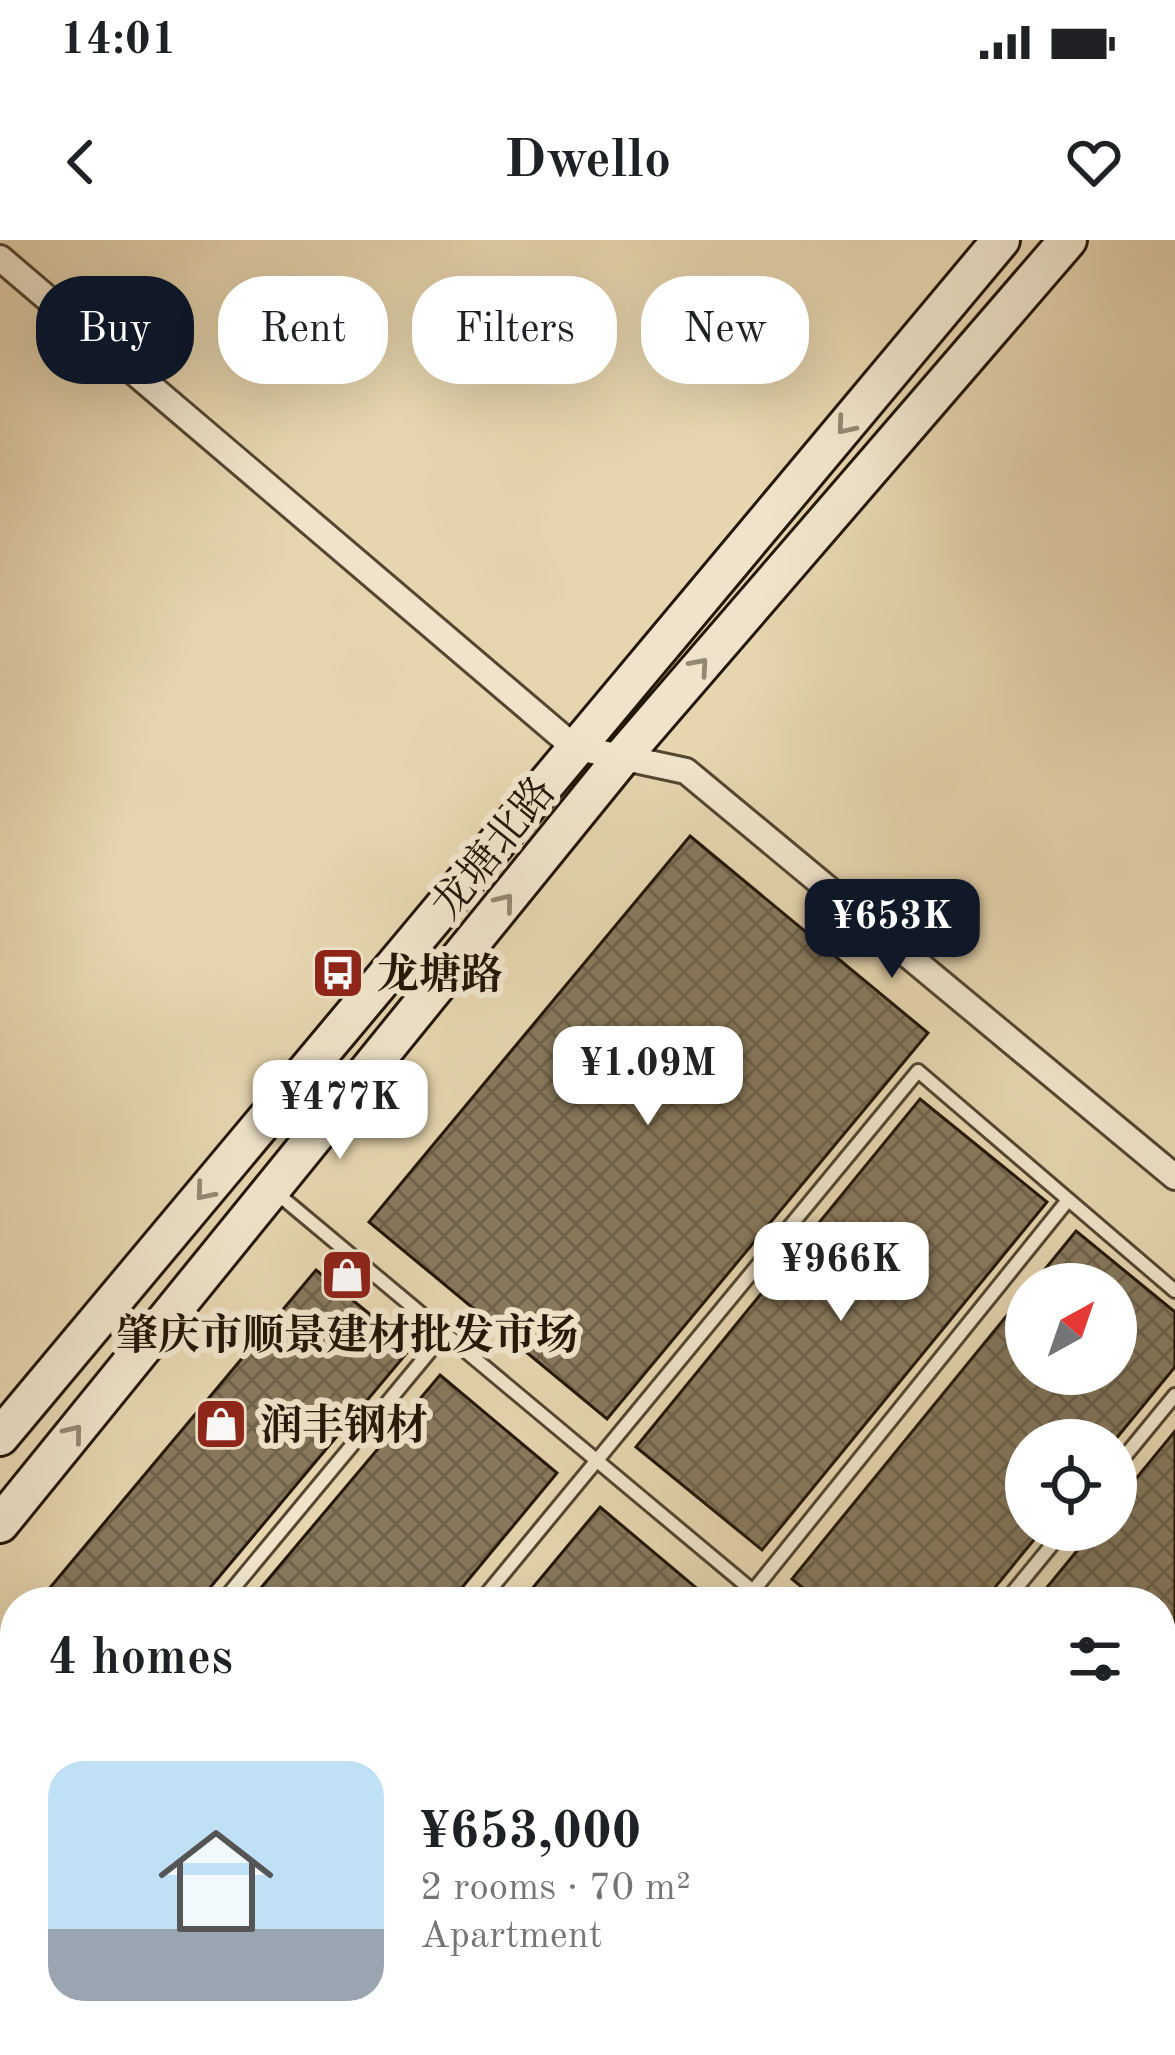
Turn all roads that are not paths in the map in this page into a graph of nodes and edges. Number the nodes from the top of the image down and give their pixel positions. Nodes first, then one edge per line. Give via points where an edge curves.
1 (1001, 240) edge
2 (1068, 240) edge
3 (0, 258) edge
4 (574, 747) junction
5 (624, 755) junction
6 (1175, 1177) edge
7 (272, 1189) junction
8 (1068, 1200) junction
9 (1175, 1292) edge
10 (445, 1333) junction
11 (1175, 1395) edge
12 (0, 1437) edge
13 (1137, 1441) edge
14 (597, 1460) junction
15 (0, 1524) edge
16 (1047, 1551) edge
17 (235, 1587) edge
18 (492, 1587) edge
19 (748, 1587) edge
20 (756, 1587) edge
21 (1017, 1587) edge

1 -> 4 main road, 龙塘北路
5 -> 2 main road, 龙塘北路
3 - 4 street
4 - 5 street
4 -> 12 main road, 龙塘北路
5 - 6 street via 686,771
7 -> 5 main road, 龙塘北路
7 - 10 lane
15 -> 7 main road, 龙塘北路
8 - 9 lane
8 - 14 lane via 918,1072
8 - 20 lane
10 - 14 lane
10 - 17 lane
11 - 13 lane
14 - 18 lane
14 - 19 lane
16 - 21 lane

